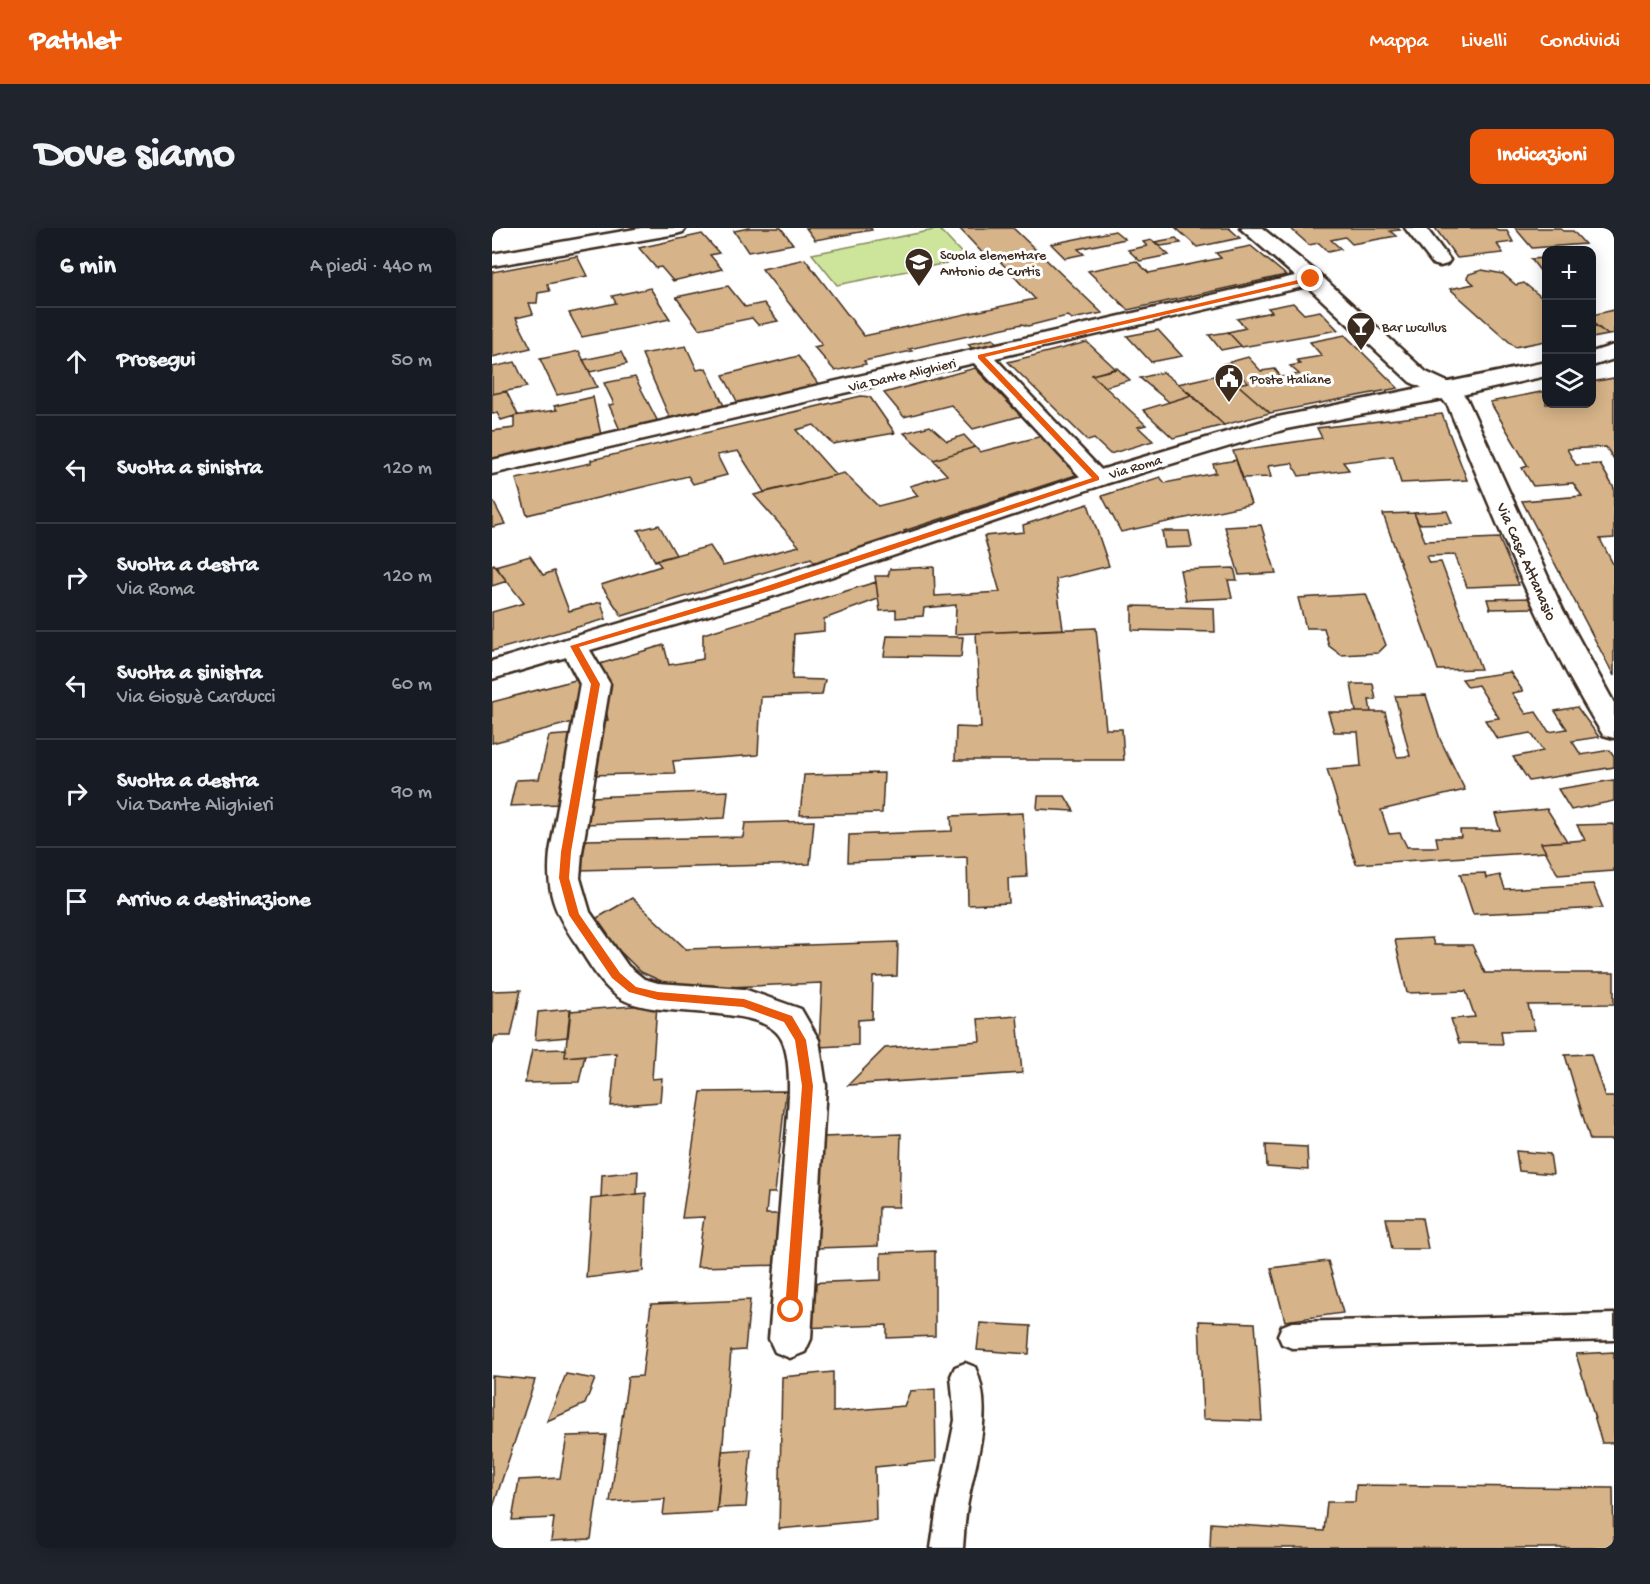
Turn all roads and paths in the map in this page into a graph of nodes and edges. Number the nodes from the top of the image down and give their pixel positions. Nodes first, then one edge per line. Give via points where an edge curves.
1 (676, 228) edge
2 (1250, 228) edge
3 (1415, 228) edge
4 (1440, 260) dead end
5 (492, 261) edge
6 (1311, 279) junction
7 (1614, 352) edge
8 (980, 356) junction
9 (1596, 358) edge
10 (1542, 370) edge
11 (1448, 391) junction
12 (492, 467) edge
13 (1096, 479) junction
14 (574, 646) junction
15 (492, 670) edge
16 (1614, 728) edge
17 (1614, 1327) edge
18 (1292, 1335) dead end
19 (790, 1339) dead end
20 (965, 1376) dead end
21 (947, 1548) edge

1 - 5 street
2 - 6 street
3 - 4 street
6 - 8 street, Via Dante Alighieri
6 - 11 street via 1418,377
7 - 9 street
8 - 12 street, Via Dante Alighieri
8 - 13 street
10 - 11 street, Via Roma
11 - 13 street, Via Roma via 1282,423
11 - 16 street, Via Casa Attanasio via 1459,404 1548,610
13 - 14 street, Via Roma via 767,589
14 - 15 street, Via Roma
14 - 19 street via 595,684 566,852 564,878 574,915 616,975 633,990 658,996 744,1003 788,1019 801,1040 807,1086
17 - 18 lane
20 - 21 lane via 970,1420

